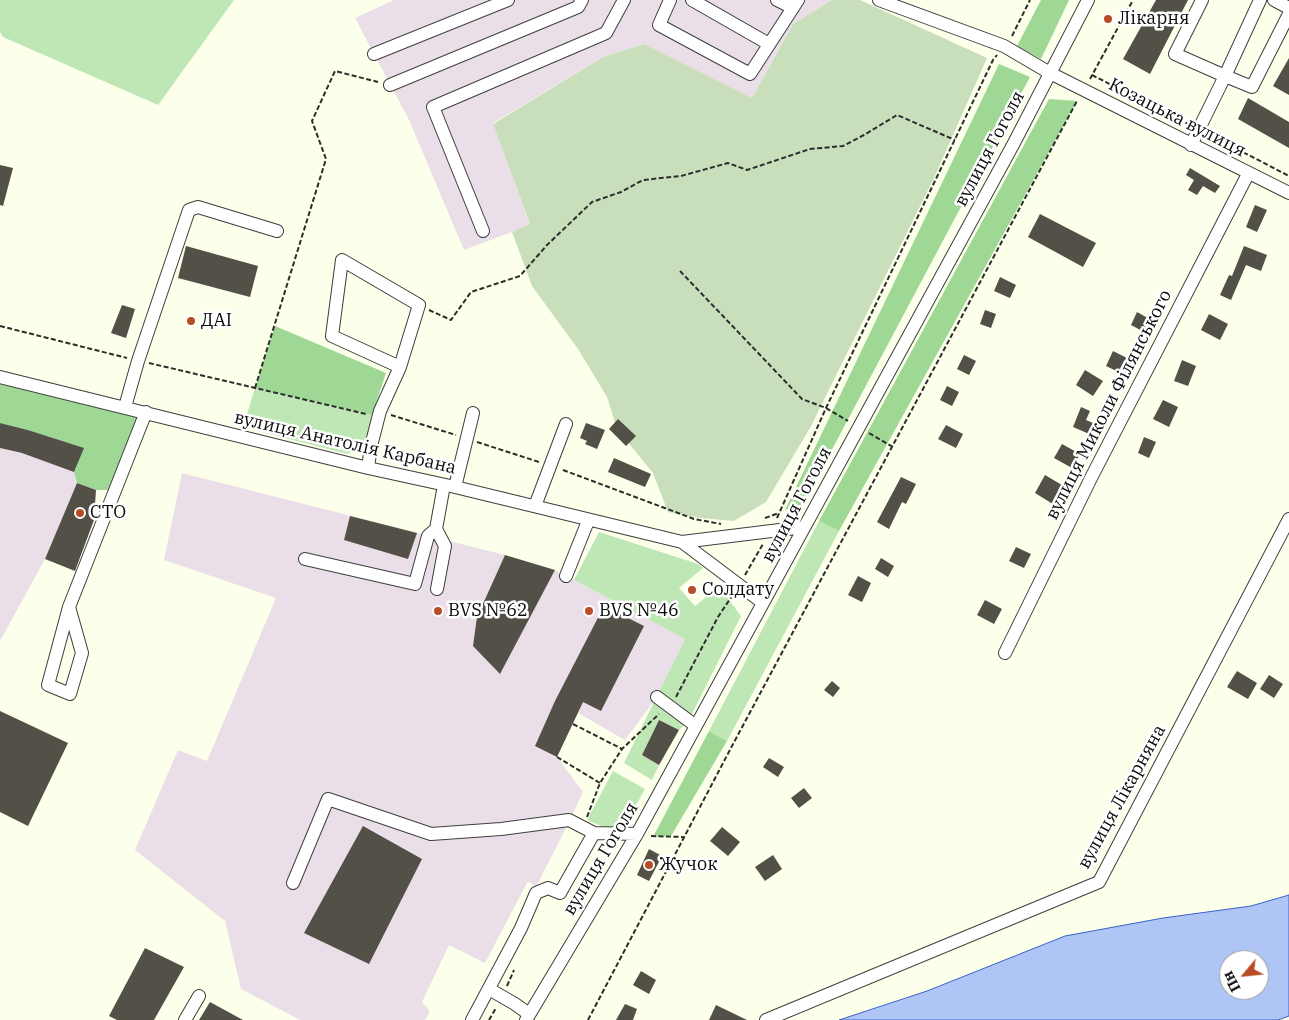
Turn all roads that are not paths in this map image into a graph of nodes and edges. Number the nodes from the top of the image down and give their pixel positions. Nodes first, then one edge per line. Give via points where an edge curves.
1 (508, 0) edge
2 (582, 0) edge
3 (624, 0) edge
4 (670, 0) edge
5 (692, 0) edge
6 (777, 0) edge
7 (879, 0) edge
8 (1088, 0) edge
9 (1202, 0) edge
10 (1260, 0) edge
11 (1274, 0) edge
12 (796, 4) edge
13 (1289, 8) edge
14 (1289, 14) edge
15 (769, 44) junction
16 (374, 54) dead end
17 (1050, 73) junction
18 (1224, 76) junction
19 (390, 85) road end
20 (1191, 145) junction
21 (1248, 174) junction
22 (1289, 193) edge
23 (277, 231) dead end
24 (483, 231) dead end
25 (400, 366) junction
26 (0, 376) edge
27 (125, 407) junction
28 (146, 412) junction
29 (473, 413) dead end
30 (566, 424) dead end
31 (368, 468) junction
32 (450, 486) junction
33 (535, 506) junction
34 (1289, 520) edge
35 (588, 521) junction
36 (804, 527) junction
37 (436, 529) junction
38 (682, 542) junction
39 (305, 558) dead end
40 (566, 576) dead end
41 (437, 589) dead end
42 (764, 603) junction
43 (69, 607) junction
44 (1005, 653) dead end
45 (657, 697) dead end
46 (696, 726) junction
47 (594, 833) junction
48 (637, 834) junction
49 (293, 882) dead end
50 (488, 989) junction
51 (199, 996) dead end
52 (527, 1017) edge
53 (185, 1020) edge
54 (472, 1020) edge
55 (766, 1020) edge

1 - 16 street
2 - 19 street via 578,7
3 - 24 street via 606,33 434,108
4 - 15 street via 659,25 750,74
5 - 15 street
6 - 12 street
7 - 17 street, Козацька вулиця via 1004,46
8 - 17 street, вулиця Гоголя
9 - 18 street via 1175,54
10 - 18 street
11 - 13 street
12 - 15 street
14 - 18 street via 1252,87
17 - 20 street, Козацька вулиця
17 - 36 street, вулиця Гоголя
18 - 20 street
20 - 21 street, Козацька вулиця
21 - 22 street, Козацька вулиця
21 - 44 street, вулиця Миколи Філянського
23 - 27 street via 198,207 189,210
25 - 25 street via 420,305 342,260 332,336
25 - 31 street via 380,411
26 - 27 street, вулиця Анатолія Карбана
27 - 28 street, вулиця Анатолія Карбана
28 - 31 street, вулиця Анатолія Карбана
28 - 43 street
29 - 32 street
30 - 33 street
31 - 32 street, вулиця Анатолія Карбана
32 - 33 street, вулиця Анатолія Карбана
32 - 37 street
33 - 35 street, вулиця Анатолія Карбана
34 - 55 street, вулиця Лікарняна via 1100,882
35 - 38 street, вулиця Анатолія Карбана
35 - 40 street
36 - 38 street
36 - 42 street, вулиця Гоголя
37 - 39 street via 428,536 415,584
37 - 41 street via 445,546
38 - 42 street
42 - 46 street, вулиця Гоголя
43 - 43 street via 48,685 70,694 82,653
45 - 46 street
46 - 48 street, вулиця Гоголя
47 - 48 street
47 - 49 street via 569,820 431,834 328,799
47 - 50 street via 560,893 548,888 536,893
48 - 52 street, вулиця Гоголя
50 - 52 street via 515,1004
50 - 54 street
51 - 53 street

